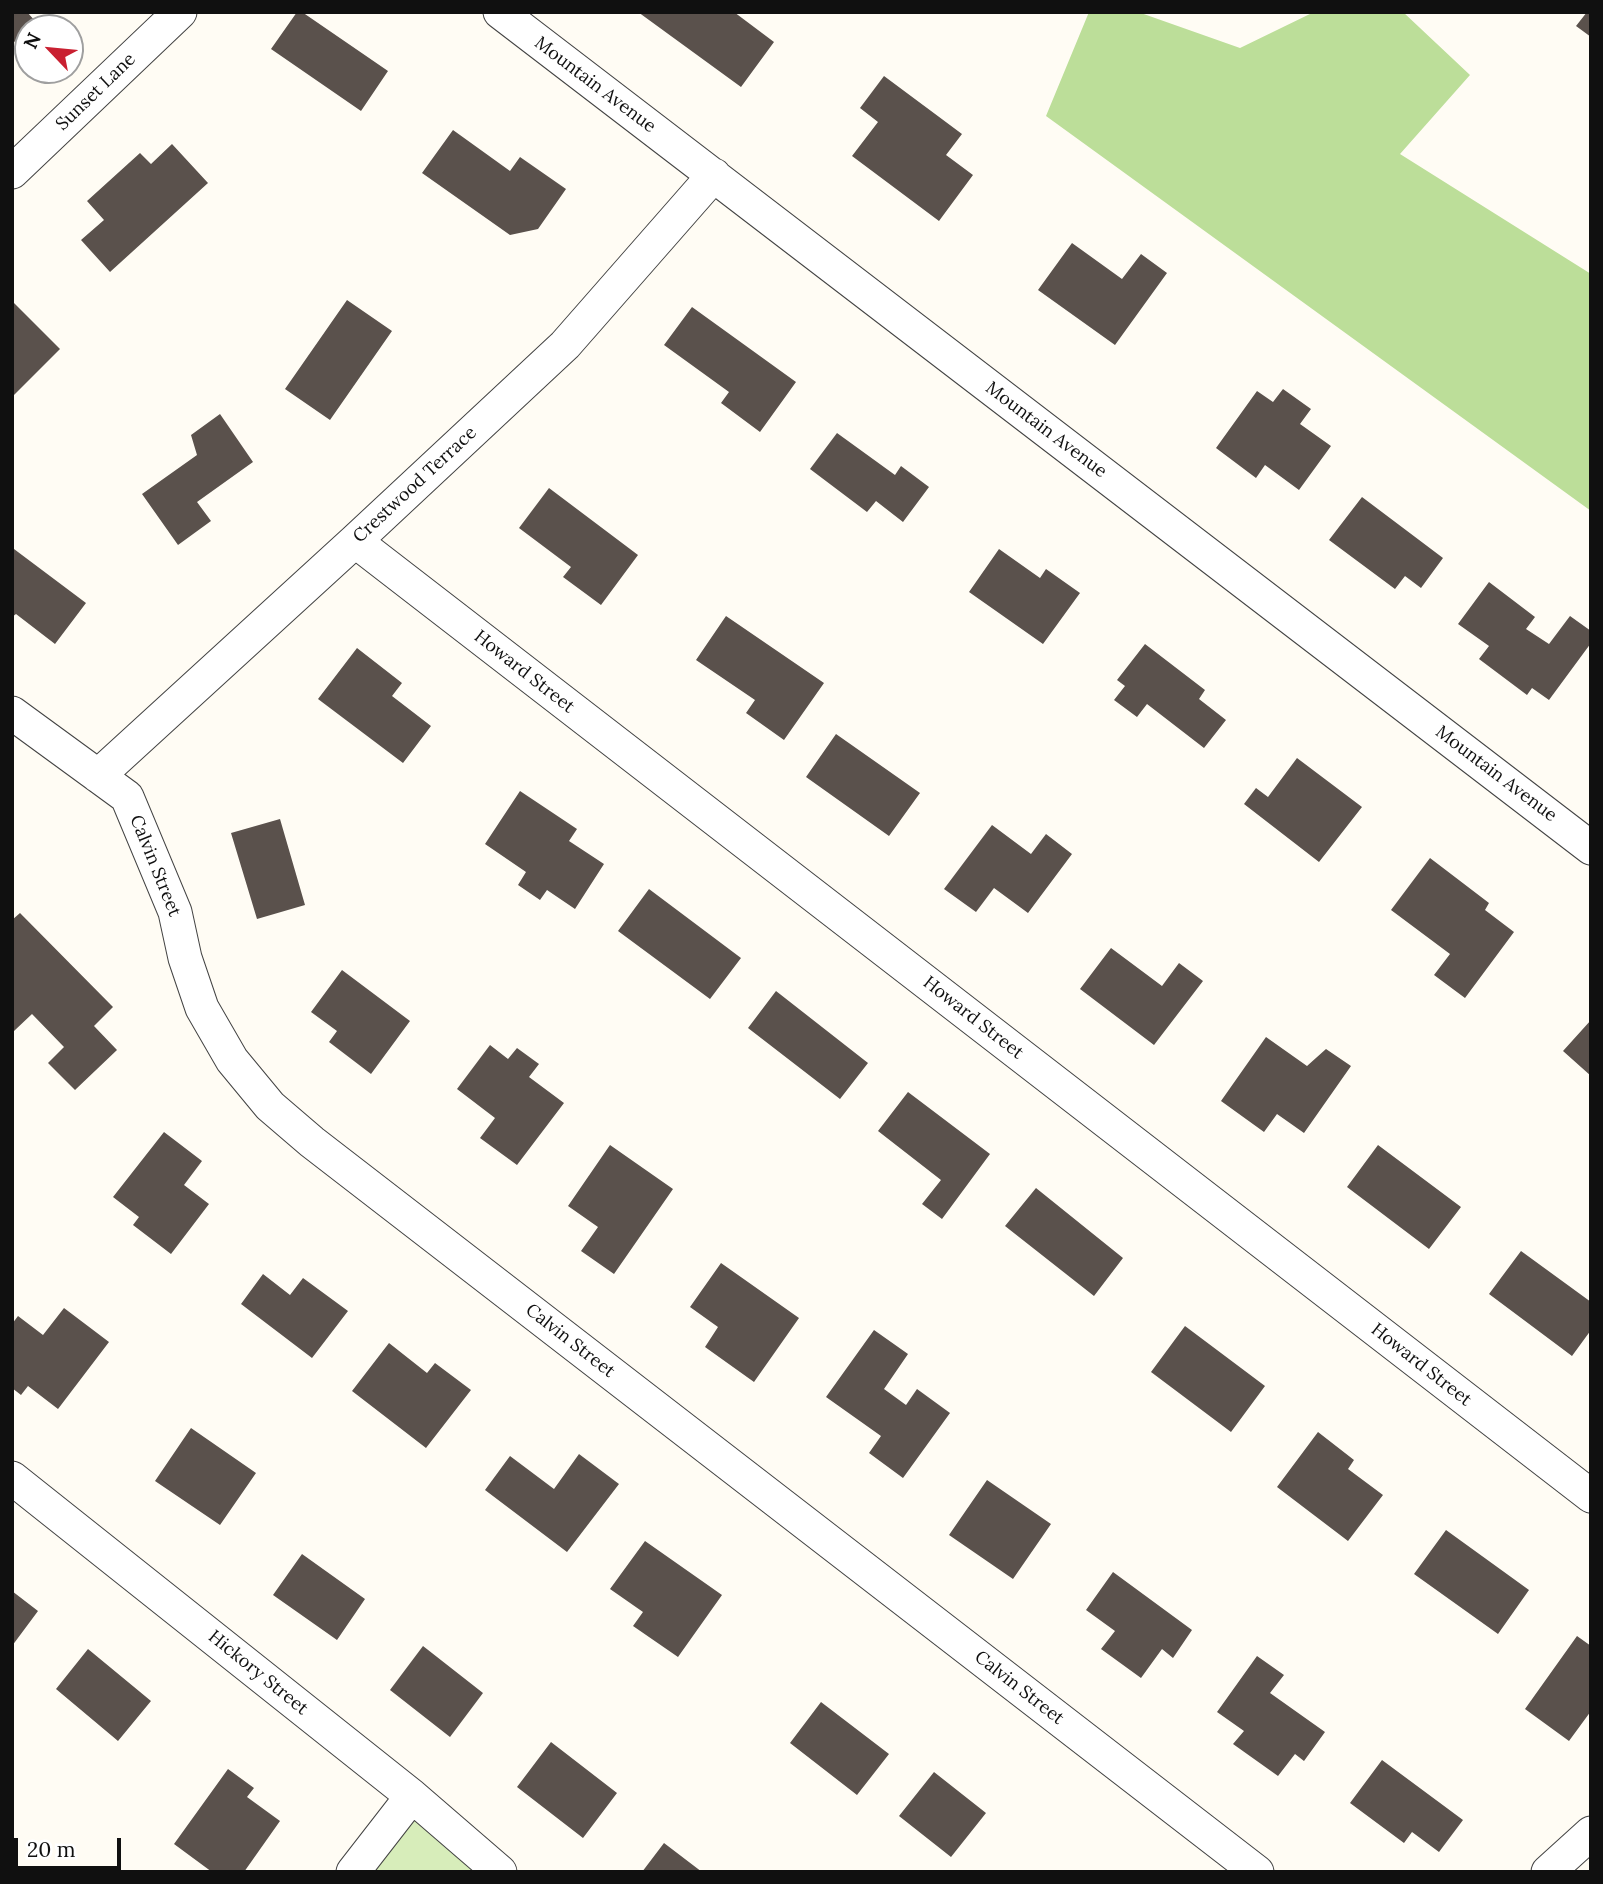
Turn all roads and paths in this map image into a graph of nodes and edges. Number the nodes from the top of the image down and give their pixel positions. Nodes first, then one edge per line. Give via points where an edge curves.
1 (180, 12) edge
2 (500, 12) edge
3 (12, 172) edge
4 (714, 175) junction
5 (355, 541) junction
6 (12, 713) edge
7 (98, 776) junction
8 (1591, 848) edge
9 (12, 1478) edge
10 (1591, 1496) edge
11 (412, 1796) junction
12 (1591, 1833) edge
13 (353, 1872) edge
14 (500, 1872) edge
15 (1258, 1872) edge
16 (1548, 1872) edge

1 - 3 street, Sunset Lane
2 - 4 street, Mountain Avenue
4 - 5 street, Crestwood Terrace via 565,345
4 - 8 street, Mountain Avenue
5 - 7 street, Crestwood Terrace
5 - 10 street, Howard Street
6 - 7 street, Calvin Street
7 - 15 street, Calvin Street via 127,797 175,912 202,1008 232,1060 270,1106
9 - 11 street, Hickory Street
11 - 13 street
11 - 14 street, Hickory Street
12 - 16 street

